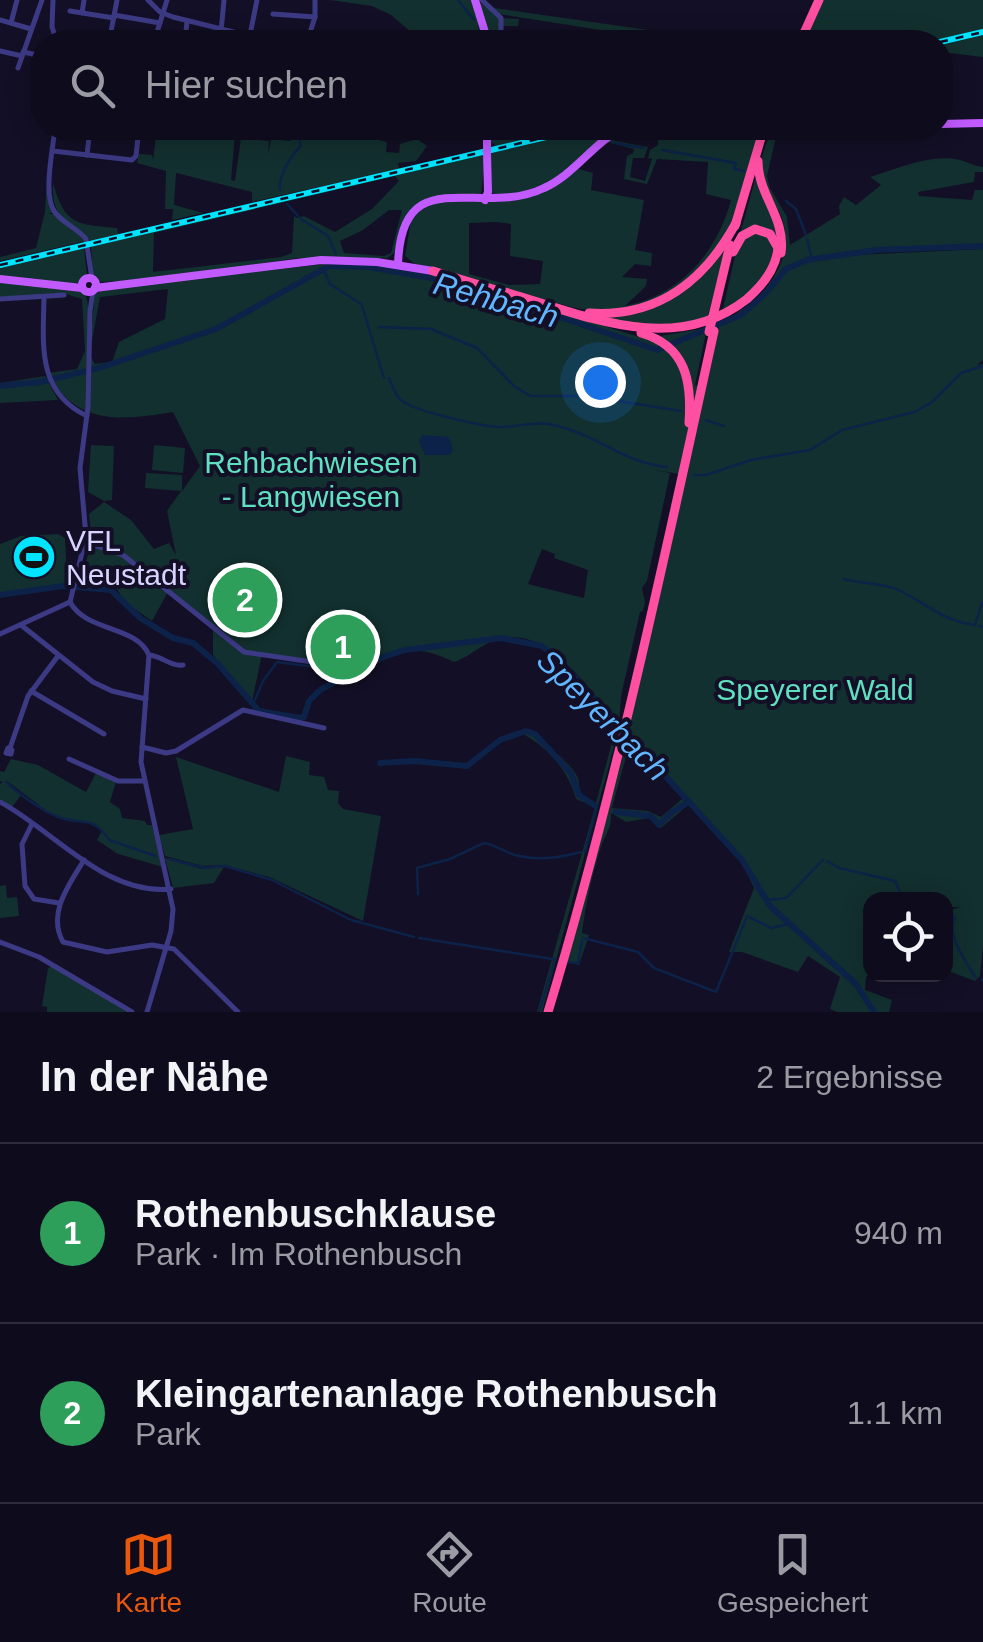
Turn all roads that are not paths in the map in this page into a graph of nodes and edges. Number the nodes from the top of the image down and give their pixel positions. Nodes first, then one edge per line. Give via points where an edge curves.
1 (17, 0) edge
2 (42, 0) edge
3 (53, 0) edge
4 (84, 0) edge
5 (117, 0) edge
6 (148, 0) edge
7 (167, 0) edge
8 (224, 0) edge
9 (257, 0) edge
10 (315, 0) edge
11 (478, 0) edge
12 (816, 0) edge
13 (70, 11) dead end
14 (82, 13) junction
15 (163, 13) junction
16 (272, 14) dead end
17 (114, 16) junction
18 (316, 17) junction
19 (0, 20) edge
20 (187, 21) junction
21 (11, 23) junction
22 (160, 23) junction
23 (32, 29) joint
24 (54, 30) edge
25 (111, 30) edge
26 (158, 30) edge
27 (186, 30) edge
28 (221, 30) joint
29 (251, 30) edge
30 (312, 30) edge
31 (485, 30) edge
32 (500, 30) edge
33 (803, 30) edge
34 (30, 34) edge
35 (0, 51) edge
36 (22, 54) junction
37 (30, 55) edge
38 (18, 68) dead end
39 (983, 123) edge
40 (953, 124) edge
41 (54, 140) edge
42 (89, 140) edge
43 (137, 140) edge
44 (487, 140) edge
45 (603, 140) edge
46 (762, 140) edge
47 (763, 140) edge
48 (53, 151) junction
49 (87, 155) junction
50 (758, 161) junction
51 (484, 195) junction
52 (736, 223) junction
53 (402, 244) junction
54 (733, 252) junction
55 (400, 260) junction
56 (377, 262) junction
57 (433, 271) joint
58 (0, 279) edge
59 (89, 285) junction
60 (505, 292) junction
61 (64, 295) dead end
62 (44, 298) junction
63 (0, 299) edge
64 (562, 309) junction
65 (715, 315) junction
66 (638, 332) junction
67 (712, 332) junction
68 (87, 416) junction
69 (688, 426) junction
70 (687, 442) junction
71 (86, 542) junction
72 (70, 602) junction
73 (21, 624) junction
74 (0, 634) edge
75 (149, 655) junction
76 (58, 656) junction
77 (182, 664) dead end
78 (340, 666) dead end
79 (31, 692) junction
80 (146, 700) junction
81 (324, 728) dead end
82 (104, 734) dead end
83 (10, 748) dead end
84 (142, 748) junction
85 (69, 759) dead end
86 (144, 781) junction
87 (0, 802) edge
88 (32, 824) junction
89 (84, 860) junction
90 (170, 888) junction
91 (60, 904) junction
92 (0, 942) edge
93 (166, 947) junction
94 (129, 1011) edge
95 (145, 1012) edge
96 (238, 1012) edge
97 (546, 1012) edge

1 - 21 street
2 - 23 street
3 - 24 street
4 - 14 street
5 - 17 street
6 - 15 street
7 - 15 street
8 - 28 street
9 - 29 street
10 - 18 street
11 - 31 main road
11 - 32 street via 500,18
12 - 33 highway
13 - 14 street
14 - 17 street
15 - 20 street
15 - 22 street
16 - 18 street
17 - 22 street
17 - 25 street
18 - 30 street
19 - 21 street
20 - 27 street
20 - 28 street
21 - 23 street
22 - 26 street
34 - 36 street
35 - 36 street
36 - 37 street
36 - 38 street
39 - 40 main road
41 - 48 street
42 - 49 street
43 - 49 street via 134,159
44 - 51 main road
45 - 51 main road via 556,182 530,194 499,200
46 - 52 highway
47 - 50 highway
48 - 49 street
48 - 59 street via 50,199 86,239
50 - 54 highway
50 - 66 highway via 760,185 783,238 769,279 747,302 709,324
51 - 53 main road via 418,205
52 - 64 highway via 705,270 665,300 620,313
52 - 65 highway
53 - 55 main road
53 - 56 main road
54 - 64 highway via 755,229 772,236 778,250 753,293 702,323 643,329
54 - 65 highway
55 - 56 main road
55 - 57 main road
56 - 59 main road via 300,262
57 - 60 highway
58 - 59 main road
59 - 68 street
60 - 64 highway
60 - 66 highway
61 - 62 street
62 - 63 street
62 - 68 street via 49,380
65 - 67 highway, bridge
66 - 69 highway via 669,347 683,364
67 - 69 highway
67 - 70 highway
68 - 71 street via 80,468
69 - 70 highway
70 - 97 highway via 591,866
71 - 72 street
71 - 78 street via 124,555 244,652
72 - 73 street
72 - 75 street via 83,617 142,643
73 - 74 street
73 - 76 street
75 - 77 street
75 - 80 street
76 - 79 street
76 - 80 street via 101,687
79 - 82 street
79 - 83 street
80 - 84 street
81 - 84 street via 243,710 176,751
84 - 86 street
85 - 86 street via 118,781
86 - 90 street
87 - 88 street
88 - 89 street
88 - 91 street via 22,844 26,890 34,899
89 - 90 street via 134,885
89 - 91 street
90 - 93 street via 173,923
91 - 93 street via 58,932 66,944 107,952
92 - 94 street
93 - 95 street
93 - 96 street

